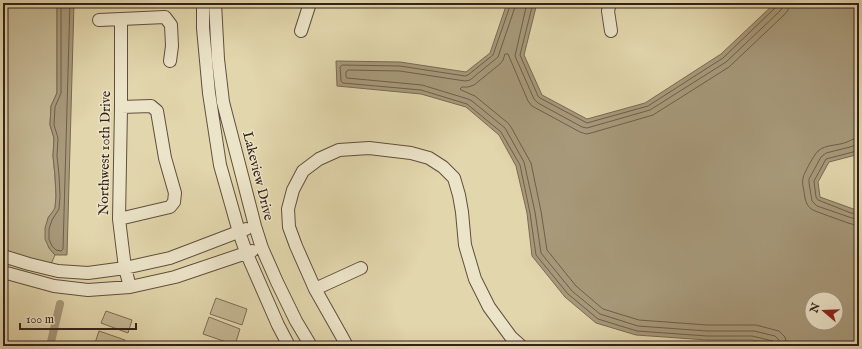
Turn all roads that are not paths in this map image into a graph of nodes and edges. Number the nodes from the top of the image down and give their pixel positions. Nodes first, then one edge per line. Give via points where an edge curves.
1 (203, 3) edge
2 (215, 3) edge
3 (310, 3) edge
4 (610, 3) edge
5 (121, 19) junction
6 (99, 20) dead end
7 (301, 31) dead end
8 (611, 31) dead end
9 (170, 60) dead end
10 (121, 107) junction
11 (119, 219) junction
12 (254, 226) junction
13 (239, 232) junction
14 (262, 248) junction
15 (246, 252) junction
16 (3, 256) edge
17 (126, 268) junction
18 (361, 268) dead end
19 (3, 272) edge
20 (130, 287) junction
21 (315, 289) junction
22 (289, 346) edge
23 (311, 346) edge
24 (347, 346) edge
25 (521, 346) edge

1 - 13 street via 209,86 220,165
2 - 12 street, Lakeview Drive via 218,59 224,102
3 - 7 street
4 - 8 street via 608,11
5 - 6 street
5 - 9 street via 165,17 170,24
5 - 10 street, Northwest 10th Drive
10 - 11 street, Northwest 10th Drive
10 - 11 street via 151,106 157,111 165,158 175,193 174,202 170,207
11 - 17 street, Northwest 10th Drive
12 - 13 street
12 - 14 street, Lakeview Drive
13 - 15 street
13 - 17 street via 170,258
14 - 15 street
14 - 23 street, Lakeview Drive via 296,321
15 - 20 street via 175,277
15 - 22 street
16 - 17 street via 58,271 88,273
17 - 20 street, Northwest 10th Drive
18 - 21 street
19 - 20 street via 54,286 88,290
21 - 24 street
21 - 25 street via 289,227 288,209 293,190 303,171 319,159 339,150 369,148 411,152 429,158 454,178 462,212 465,245 475,279 489,307 511,337

